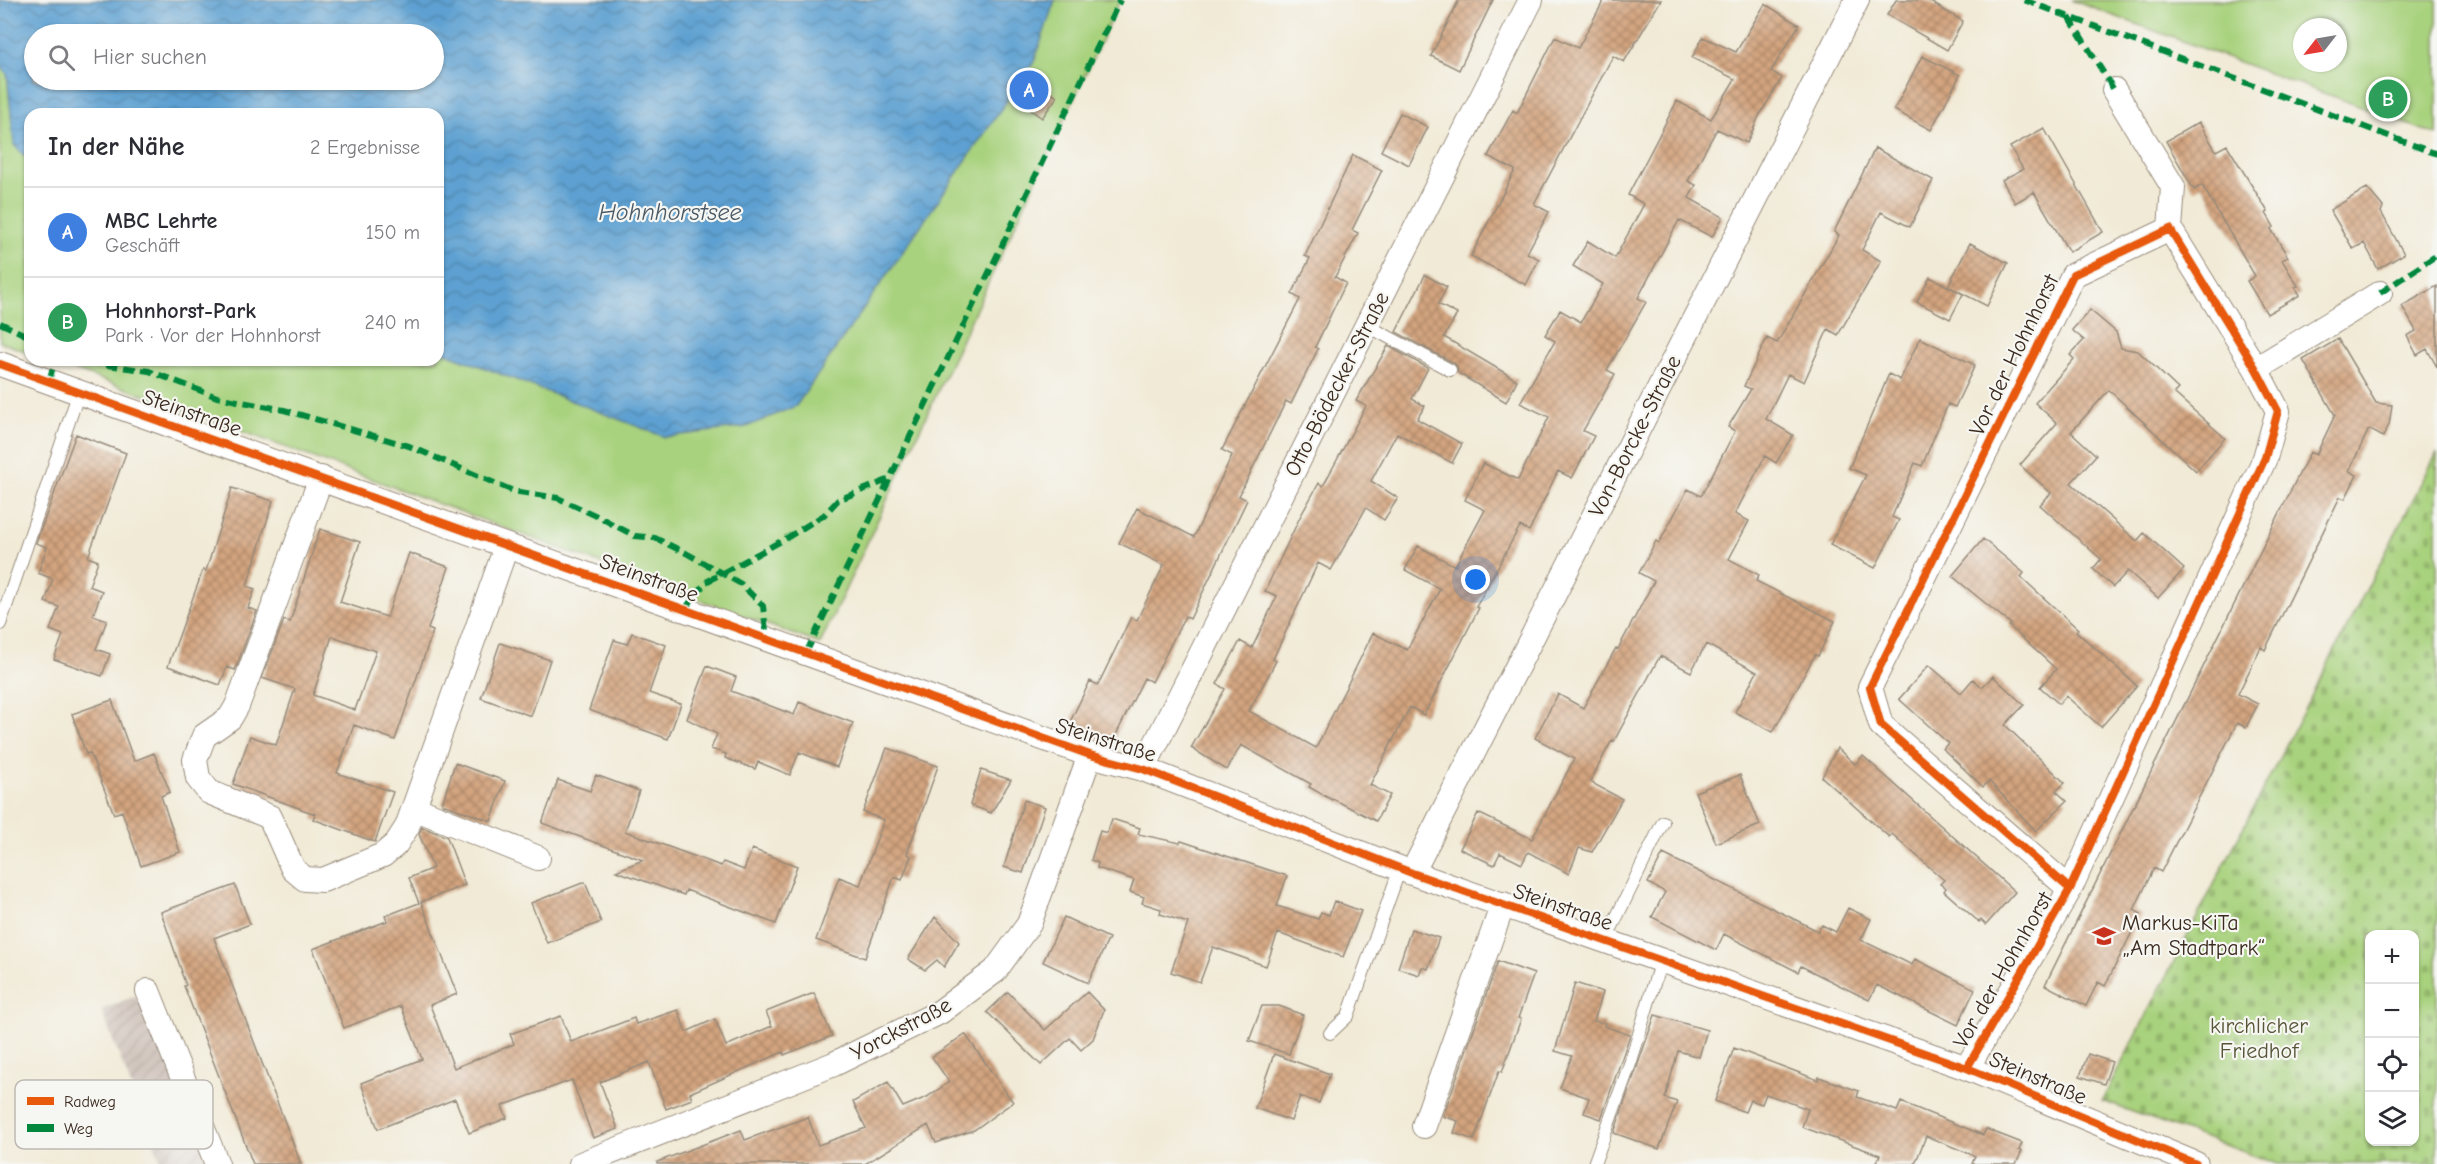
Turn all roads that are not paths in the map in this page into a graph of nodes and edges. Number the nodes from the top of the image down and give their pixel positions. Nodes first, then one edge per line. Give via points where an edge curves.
1 (1531, 0) edge
2 (1857, 0) edge
3 (2114, 90) dead end
4 (2170, 229) junction
5 (2380, 293) dead end
6 (1366, 325) junction
7 (0, 364) edge
8 (2256, 369) junction
9 (1450, 370) dead end
10 (79, 392) junction
11 (321, 478) junction
12 (506, 547) junction
13 (0, 624) edge
14 (1090, 755) junction
15 (1143, 769) junction
16 (414, 808) junction
17 (1663, 822) dead end
18 (538, 858) dead end
19 (1406, 870) junction
20 (2070, 889) junction
21 (1503, 904) junction
22 (1605, 940) junction
23 (1661, 960) junction
24 (148, 991) dead end
25 (1330, 1033) dead end
26 (1967, 1068) junction
27 (183, 1080) edge
28 (1424, 1126) dead end
29 (211, 1149) edge
30 (217, 1164) edge
31 (581, 1164) edge
32 (1594, 1164) edge
33 (2196, 1164) edge

1 - 6 street, Otto-Bödecker-Straße
2 - 19 street, Von-Borcke-Straße
3 - 4 street via 2174,187
4 - 8 street, Vor der Hohnhorst
4 - 20 street, Vor der Hohnhorst via 2073,275 1870,687 1881,725
5 - 8 street
6 - 9 lane
6 - 15 street, Otto-Bödecker-Straße
7 - 10 street, Steinstraße
8 - 20 street, Vor der Hohnhorst via 2278,411 2265,458
10 - 11 street, Steinstraße
10 - 13 lane
11 - 12 street, Steinstraße
11 - 16 street via 237,706 230,718 204,736 195,760 198,778 208,792 270,817 293,869 305,879 323,880 383,855 396,844
12 - 14 street, Steinstraße
12 - 16 street
14 - 15 street, Steinstraße
14 - 31 street, Yorckstraße via 1029,924 995,971 940,1012 834,1064
15 - 19 street, Steinstraße
16 - 18 street
17 - 22 lane
19 - 21 street, Steinstraße
19 - 25 lane via 1348,1016
20 - 26 street, Vor der Hohnhorst
21 - 22 street, Steinstraße
21 - 28 street, Steinstraße
22 - 23 street, Steinstraße
23 - 26 street, Steinstraße
23 - 32 lane via 1631,1061
24 - 27 street
26 - 33 street, Steinstraße
29 - 30 street

